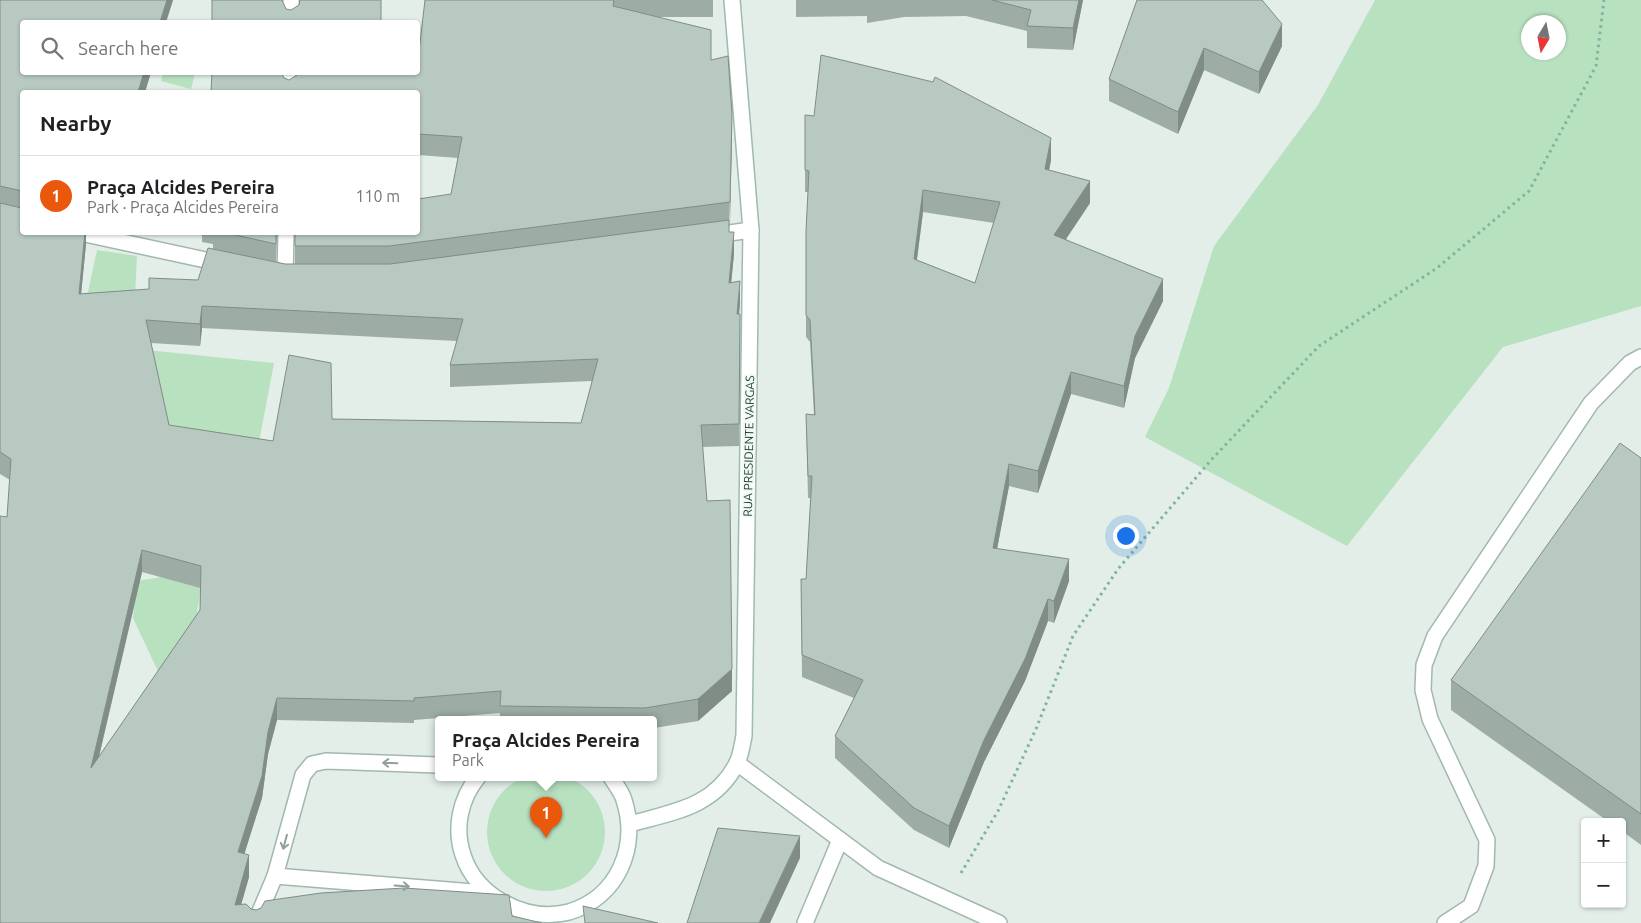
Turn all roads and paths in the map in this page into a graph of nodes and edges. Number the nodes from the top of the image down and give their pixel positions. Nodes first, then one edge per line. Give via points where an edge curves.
1 (291, 0) edge
2 (732, 0) edge
3 (1604, 0) edge
4 (291, 20) edge
5 (290, 75) edge
6 (289, 90) edge
7 (751, 230) junction
8 (90, 235) edge
9 (286, 235) edge
10 (702, 237) edge
11 (237, 267) edge
12 (266, 273) edge
13 (285, 277) junction
14 (304, 277) edge
15 (1641, 357) edge
16 (737, 762) junction
17 (435, 765) edge
18 (475, 781) edge
19 (613, 781) edge
20 (630, 824) junction
21 (840, 840) junction
22 (275, 876) junction
23 (486, 893) junction
24 (945, 899) junction
25 (255, 923) edge
26 (805, 923) edge
27 (999, 923) edge
28 (1445, 923) edge

1 - 4 street
2 - 7 street, RUA PRESIDENTE VARGAS
3 - 24 path via 1596,66 1529,191 1437,268 1319,346 1212,460 1118,569 1073,636 1036,729 998,811
5 - 6 street
7 - 10 street
7 - 16 street, RUA PRESIDENTE VARGAS via 744,736
8 - 11 street
9 - 13 street
12 - 13 street
13 - 14 street
15 - 28 street via 1630,363 1591,403 1435,636 1424,665 1423,690 1430,718 1487,840 1486,866 1471,906
16 - 20 street, RUA PRESIDENTE VARGAS via 717,790 693,807
16 - 21 street
17 -> 22 street via 326,761 312,764 303,775
18 - 23 street via 459,814 459,843 468,870
19 - 20 street via 624,798
20 - 23 street via 628,853 615,879 594,900 568,913 539,915 511,909
21 - 24 street via 878,868
21 - 26 street
22 -> 23 street
22 - 25 street
24 - 27 street

